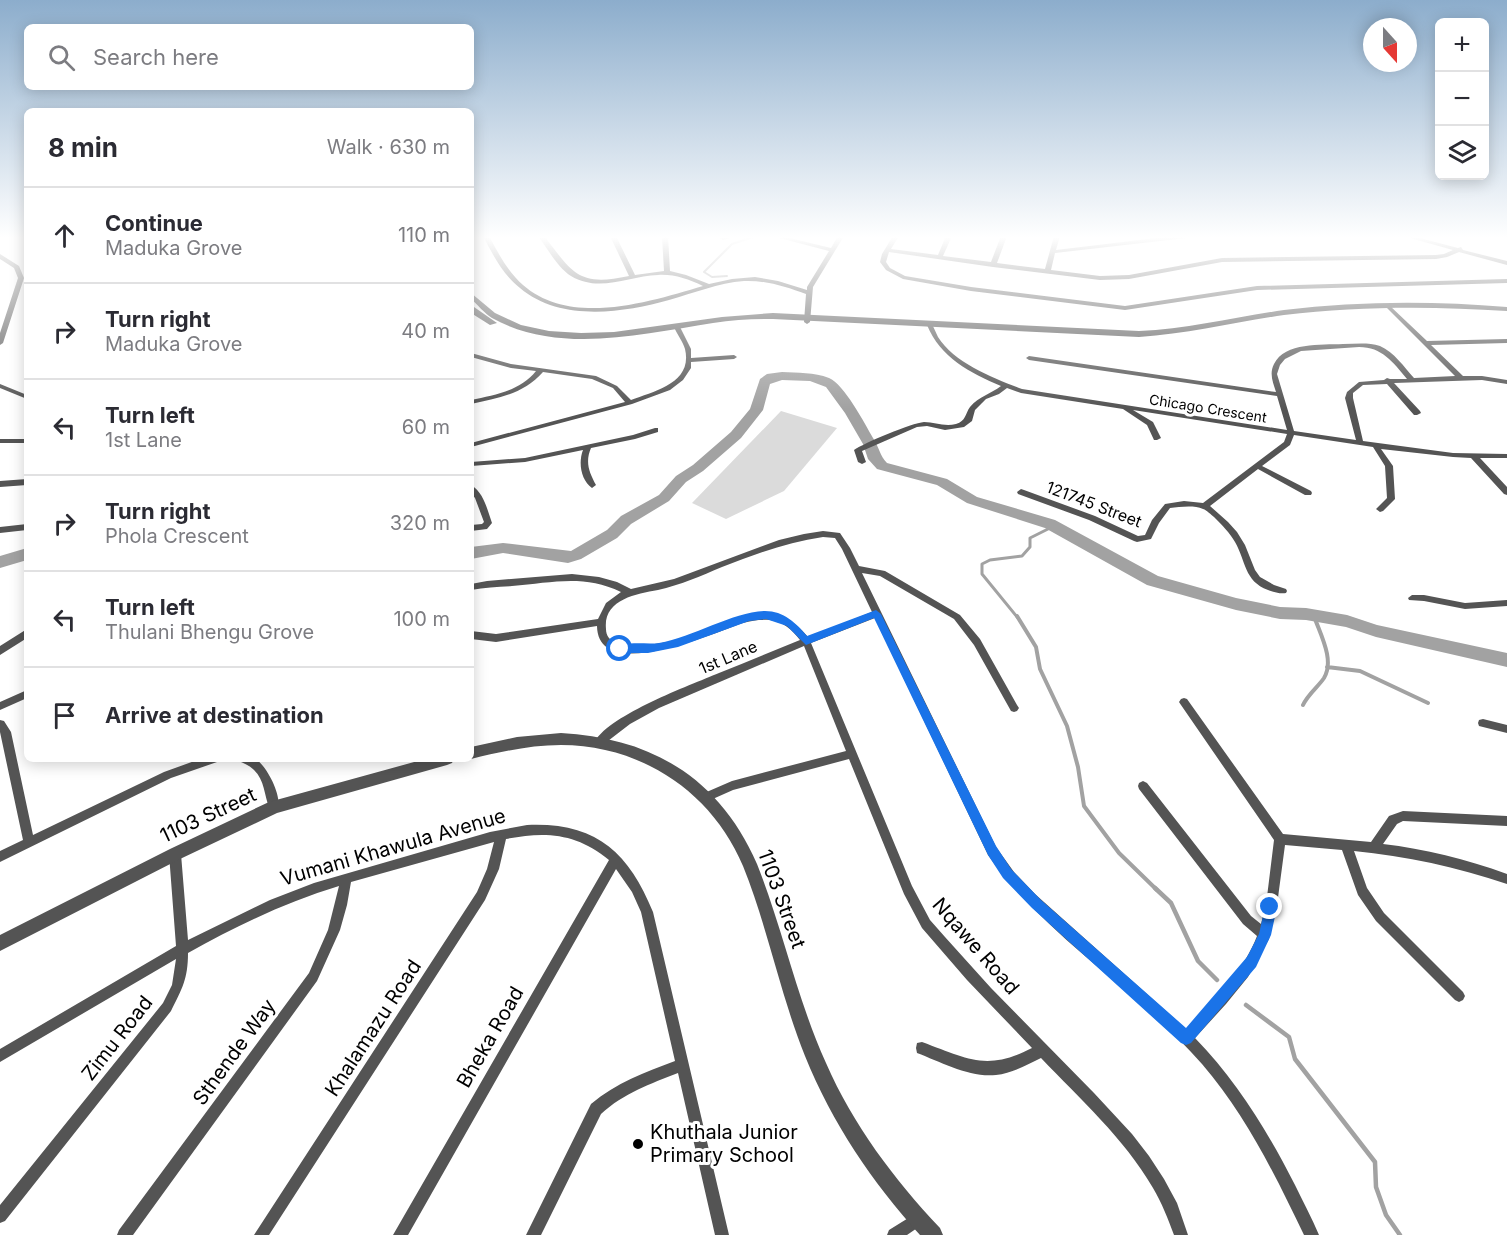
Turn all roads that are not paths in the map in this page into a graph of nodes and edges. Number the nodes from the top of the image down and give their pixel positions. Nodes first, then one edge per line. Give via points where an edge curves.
1 (808, 293) edge
2 (17, 294) edge
3 (532, 294) edge
4 (682, 294) edge
5 (1013, 294) edge
6 (1226, 294) edge
7 (474, 298) edge
8 (1389, 307) junction
9 (1507, 309) edge
10 (474, 311) edge
11 (807, 320) junction
12 (930, 328) junction
13 (679, 329) junction
14 (1507, 341) edge
15 (0, 343) edge
16 (1428, 343) junction
17 (475, 357) edge
18 (734, 357) dead end
19 (1029, 358) dead end
20 (689, 360) junction
21 (541, 370) junction
22 (1461, 378) junction
23 (1387, 380) junction
24 (1412, 380) junction
25 (1507, 382) edge
26 (0, 386) edge
27 (1005, 386) junction
28 (1278, 394) junction
29 (24, 396) edge
30 (474, 401) edge
31 (630, 403) junction
32 (1124, 407) junction
33 (1417, 413) dead end
34 (655, 430) dead end
35 (1291, 432) junction
36 (1157, 438) dead end
37 (0, 441) edge
38 (24, 441) edge
39 (1360, 443) junction
40 (474, 444) edge
41 (1375, 445) junction
42 (589, 446) junction
43 (1474, 456) junction
44 (1507, 456) edge
45 (862, 462) dead end
46 (474, 464) edge
47 (1257, 466) junction
48 (24, 482) edge
49 (0, 484) edge
50 (592, 485) dead end
51 (474, 491) edge
52 (1021, 492) dead end
53 (1507, 492) edge
54 (1308, 493) dead end
55 (1205, 506) junction
56 (474, 509) edge
57 (482, 509) junction
58 (1380, 509) dead end
59 (24, 527) edge
60 (474, 527) edge
61 (0, 530) edge
62 (856, 570) junction
63 (474, 587) edge
64 (1283, 591) dead end
65 (629, 592) junction
66 (1412, 598) dead end
67 (1507, 603) edge
68 (876, 614) junction
69 (602, 622) junction
70 (24, 635) edge
71 (474, 635) edge
72 (806, 641) junction
73 (0, 651) edge
74 (24, 695) edge
75 (1184, 702) dead end
76 (0, 706) edge
77 (1014, 708) dead end
78 (1483, 723) dead end
79 (0, 724) edge
80 (1507, 729) edge
81 (600, 741) junction
82 (474, 752) edge
83 (853, 754) junction
84 (205, 762) edge
85 (251, 762) edge
86 (436, 762) edge
87 (1143, 786) dead end
88 (706, 797) junction
89 (274, 807) junction
90 (1507, 821) edge
91 (501, 835) junction
92 (1280, 839) junction
93 (29, 842) junction
94 (1346, 845) junction
95 (1374, 848) junction
96 (175, 854) junction
97 (0, 857) edge
98 (615, 860) junction
99 (346, 879) junction
100 (1507, 879) edge
101 (1265, 935) junction
102 (0, 943) edge
103 (182, 950) junction
104 (1459, 996) dead end
105 (1186, 1038) junction
106 (922, 1048) dead end
107 (1042, 1050) junction
108 (0, 1056) edge
109 (682, 1065) junction
110 (0, 1216) edge
111 (918, 1219) junction
112 (124, 1235) edge
113 (261, 1235) edge
114 (400, 1235) edge
115 (533, 1235) edge
116 (722, 1235) edge
117 (894, 1235) edge
118 (933, 1235) edge
119 (1181, 1235) edge
120 (1312, 1235) edge

1 - 11 street
2 - 15 street
3 - 4 street via 564,305 622,308
5 - 6 street via 1115,308
7 - 13 street via 502,319 553,333 613,336
8 - 9 street
8 - 12 street via 1287,312 1255,324 1163,340
8 - 16 street
10 - 13 street via 504,328 562,342 612,343
11 - 12 street
11 - 13 street
12 - 27 street, Chicago Crescent via 943,350
13 - 20 street
14 - 16 street
16 - 22 street
17 - 21 street
18 - 20 street
19 - 28 street
20 - 31 street via 686,373 674,385
21 - 30 street via 534,380 515,390
21 - 31 street via 602,380
22 - 24 street
22 - 25 street
23 - 24 street
23 - 33 street
23 - 39 street via 1361,383 1350,392
24 - 28 street via 1378,348 1305,348 1287,355 1275,366
26 - 29 street
27 - 32 street, Chicago Crescent
27 - 45 street via 984,398 961,425 945,428 920,424 859,449
28 - 35 street
31 - 40 street
32 - 35 street, Chicago Crescent
32 - 36 street via 1150,424
34 - 42 street
35 - 39 street, Chicago Crescent
35 - 47 street via 1287,443
37 - 38 street
39 - 41 street, Chicago Crescent
41 - 43 street, Chicago Crescent
41 - 58 street via 1390,468 1391,499
42 - 46 street via 515,462
42 - 50 street via 584,468
43 - 44 street, Chicago Crescent
43 - 53 street
47 - 54 street
47 - 55 street
48 - 49 street
51 - 57 street
52 - 55 street, 121745 Street via 1137,538 1148,537 1168,506
55 - 64 street via 1234,533 1250,572 1258,581
56 - 57 street
57 - 60 street via 488,525
59 - 61 street
62 - 65 street via 837,535 820,533 744,555 676,582
62 - 68 street
62 - 77 street via 882,573 957,617 977,642
63 - 65 street via 544,578 594,577
65 - 69 street via 609,603
66 - 67 street via 1465,606
68 - 72 street, 1st Lane
68 - 105 street via 1007,874
69 - 71 street via 496,638
69 - 72 street via 604,639 612,646 631,650 678,643 766,615 791,624
70 - 73 street
72 - 81 street, 1st Lane via 628,719
72 - 83 street, Nqawe Road
74 - 76 street
75 - 92 street
78 - 80 street
79 - 93 street via 6,732
81 - 82 street, 1103 Street via 541,740
81 - 88 street, 1103 Street via 667,768
83 - 88 street via 732,786
83 - 107 street, Nqawe Road via 908,890 926,924
84 - 93 street via 168,775
85 - 89 street via 266,776
86 - 89 street, 1103 Street
87 - 101 street via 1247,920
88 - 111 street, 1103 Street via 734,835 752,871 824,1079 862,1146
89 - 96 street, 1103 Street
90 - 95 street via 1403,816 1393,820
91 - 98 street, Vumani Khawula Avenue via 559,831 599,845
91 - 99 street, Vumani Khawula Avenue
91 - 113 street, Khalamazu Road via 481,896
92 - 94 street
92 - 101 street
93 - 97 street
94 - 95 street
94 - 104 street via 1362,891 1380,917
95 - 100 street via 1447,858
96 - 102 street, 1103 Street
96 - 103 street, Zimu Road
98 - 109 street, Vumani Khawula Avenue via 632,876 647,912
98 - 114 street, Bheka Road
99 - 103 street, Vumani Khawula Avenue via 275,903
99 - 112 street, Sthende Way via 330,946 313,977
101 - 105 street via 1246,970
103 - 108 street, Vumani Khawula Avenue
103 - 110 street, Zimu Road via 178,987 167,1007
105 - 120 street via 1243,1104
106 - 107 street via 976,1068 994,1070
107 - 119 street, Nqawe Road via 1142,1157 1167,1198
109 - 115 street via 623,1088 596,1109
109 - 116 street, Vumani Khawula Avenue
111 - 117 street
111 - 118 street, 1103 Street

